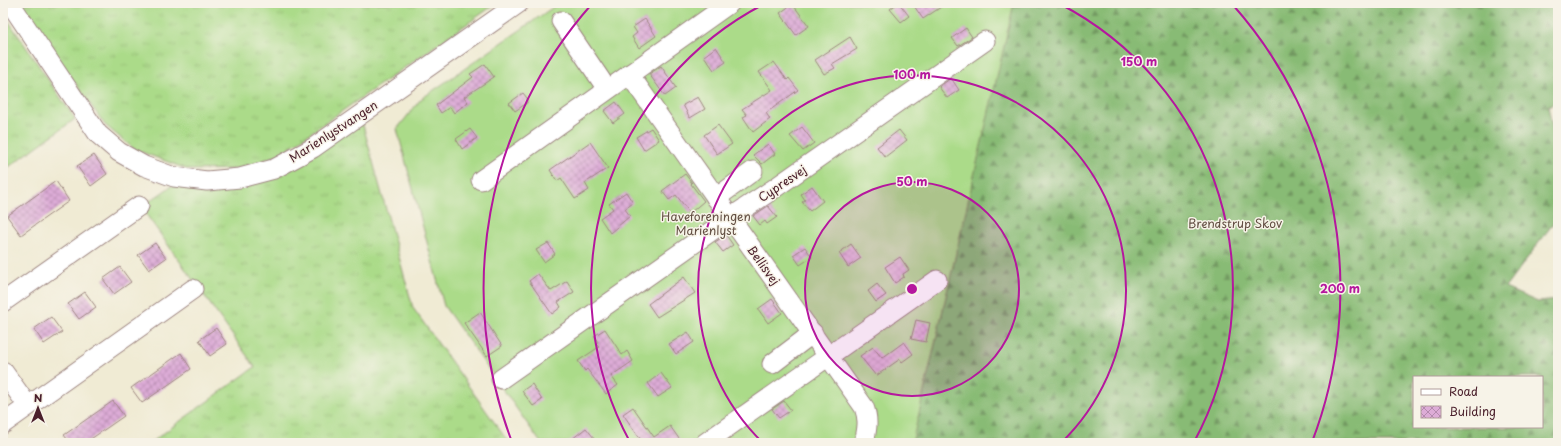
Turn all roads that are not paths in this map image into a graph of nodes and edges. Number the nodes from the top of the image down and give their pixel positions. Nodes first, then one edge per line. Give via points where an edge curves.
1 (10, 3) edge
2 (519, 3) edge
3 (730, 3) edge
4 (561, 21) dead end
5 (985, 41) dead end
6 (629, 74) junction
7 (608, 90) junction
8 (753, 171) dead end
9 (480, 180) dead end
10 (716, 198) junction
11 (139, 206) dead end
12 (730, 218) junction
13 (937, 280) dead end
14 (193, 289) dead end
15 (3, 302) edge
16 (813, 333) junction
17 (830, 356) junction
18 (772, 364) dead end
19 (3, 371) edge
20 (501, 379) dead end
21 (28, 406) junction
22 (3, 424) edge
23 (704, 443) edge
24 (864, 443) edge

1 - 2 street, Marienlystvangen via 98,134 119,152 144,166 174,177 207,181 240,178 274,169 312,148
3 - 6 street
4 - 7 street
5 - 12 street, Cypresvej
6 - 7 street
6 - 10 street, Bellisvej
7 - 9 street
8 - 10 street
10 - 12 street, Bellisvej
11 - 15 street
12 - 16 street, Bellisvej
12 - 20 street, Cypresvej
13 - 17 street
14 - 21 street
16 - 17 street, Bellisvej
16 - 18 street
17 - 23 street
17 - 24 street, Bellisvej via 864,407 867,427
19 - 21 street
21 - 22 street

